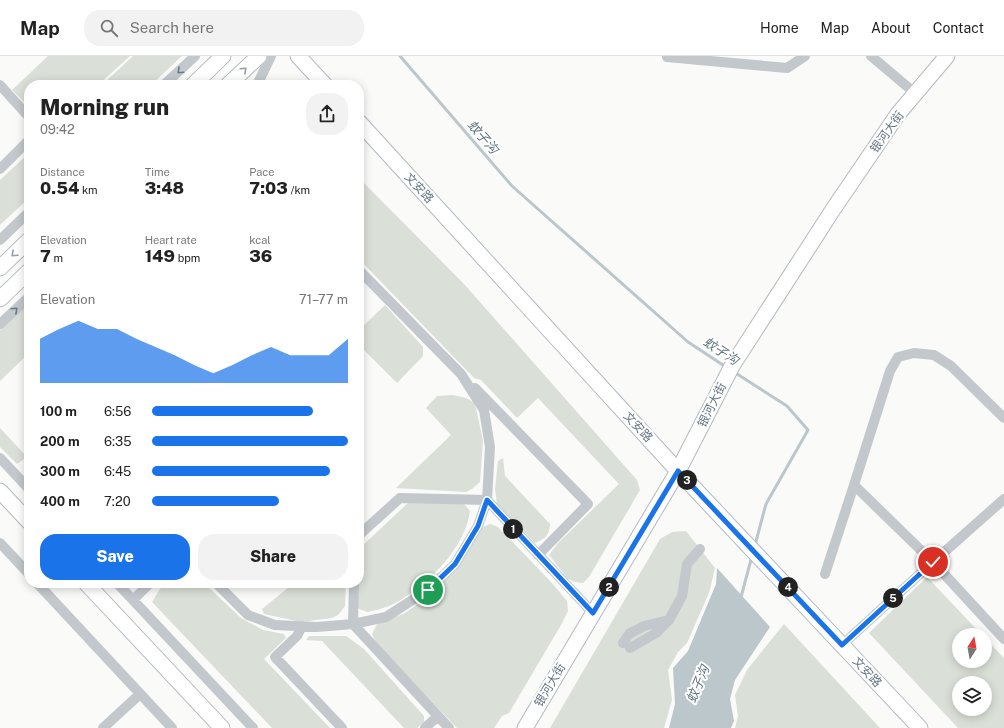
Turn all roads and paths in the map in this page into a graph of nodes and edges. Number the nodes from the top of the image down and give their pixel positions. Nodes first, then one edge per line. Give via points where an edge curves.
1 (195, 56) edge
2 (223, 56) edge
3 (259, 56) edge
4 (271, 56) edge
5 (298, 56) edge
6 (805, 56) edge
7 (871, 56) edge
8 (948, 56) edge
9 (667, 57) dead end
10 (169, 80) edge
11 (197, 80) edge
12 (233, 80) edge
13 (259, 80) edge
14 (320, 80) edge
15 (0, 85) edge
16 (916, 94) junction
17 (24, 111) edge
18 (364, 127) edge
19 (24, 145) edge
20 (0, 169) edge
21 (24, 217) edge
22 (0, 240) edge
23 (24, 245) edge
24 (0, 268) edge
25 (364, 275) edge
26 (24, 276) edge
27 (0, 299) edge
28 (24, 302) edge
29 (0, 324) edge
30 (461, 374) junction
31 (1004, 418) edge
32 (0, 458) edge
33 (678, 471) junction
34 (24, 484) edge
35 (854, 485) junction
36 (0, 491) edge
37 (1004, 499) edge
38 (487, 500) junction
39 (24, 517) edge
40 (364, 530) edge
41 (0, 543) edge
42 (700, 549) dead end
43 (538, 555) junction
44 (933, 562) junction
45 (24, 569) edge
46 (825, 574) dead end
47 (42, 588) edge
48 (91, 588) edge
49 (122, 588) edge
50 (145, 588) edge
51 (221, 588) edge
52 (354, 588) edge
53 (133, 600) junction
54 (593, 613) junction
55 (354, 624) junction
56 (302, 626) junction
57 (1004, 639) edge
58 (842, 645) junction
59 (627, 646) dead end
60 (140, 694) junction
61 (438, 716) junction
62 (103, 728) edge
63 (172, 728) edge
64 (222, 728) edge
65 (254, 728) edge
66 (342, 728) edge
67 (425, 728) edge
68 (449, 728) edge
69 (525, 728) edge
70 (920, 728) edge

1 -> 10 street
2 - 11 main road
12 -> 3 main road
4 - 13 street
5 - 14 main road
6 - 9 street via 787,68
7 - 16 street
8 - 16 main road, 银河大街
15 - 17 street
16 - 33 main road, 银河大街 via 898,114 834,208 731,369
18 - 33 main road, 文安路
19 - 20 street
21 - 22 street
23 -> 24 main road
25 - 30 street
26 - 27 main road
29 -> 28 street
30 - 38 street via 484,410 490,447
30 - 43 street via 588,504
31 - 35 street via 951,366 934,355 914,353 898,357 890,371
32 - 34 street
33 - 54 main road, 银河大街
33 - 58 main road, 文安路
35 - 44 street
35 - 46 street
36 - 39 main road
37 - 44 street
38 - 40 street via 400,498
38 - 43 street
38 - 55 street via 478,526 455,564 428,590 386,617
41 - 45 street
42 - 59 street via 687,564 682,596 669,620 644,626 629,634
43 - 54 street
44 - 57 street
44 - 58 street
47 - 60 street
48 - 64 main road
49 - 53 street
50 - 53 street
51 - 56 street via 248,615 275,625
52 - 55 street
53 - 65 street
54 - 69 main road, 银河大街
55 - 56 street
55 - 61 street
56 - 66 street via 298,636 275,658
58 - 70 main road, 文安路
60 - 62 street
60 - 63 street
61 - 67 street
61 - 68 street

